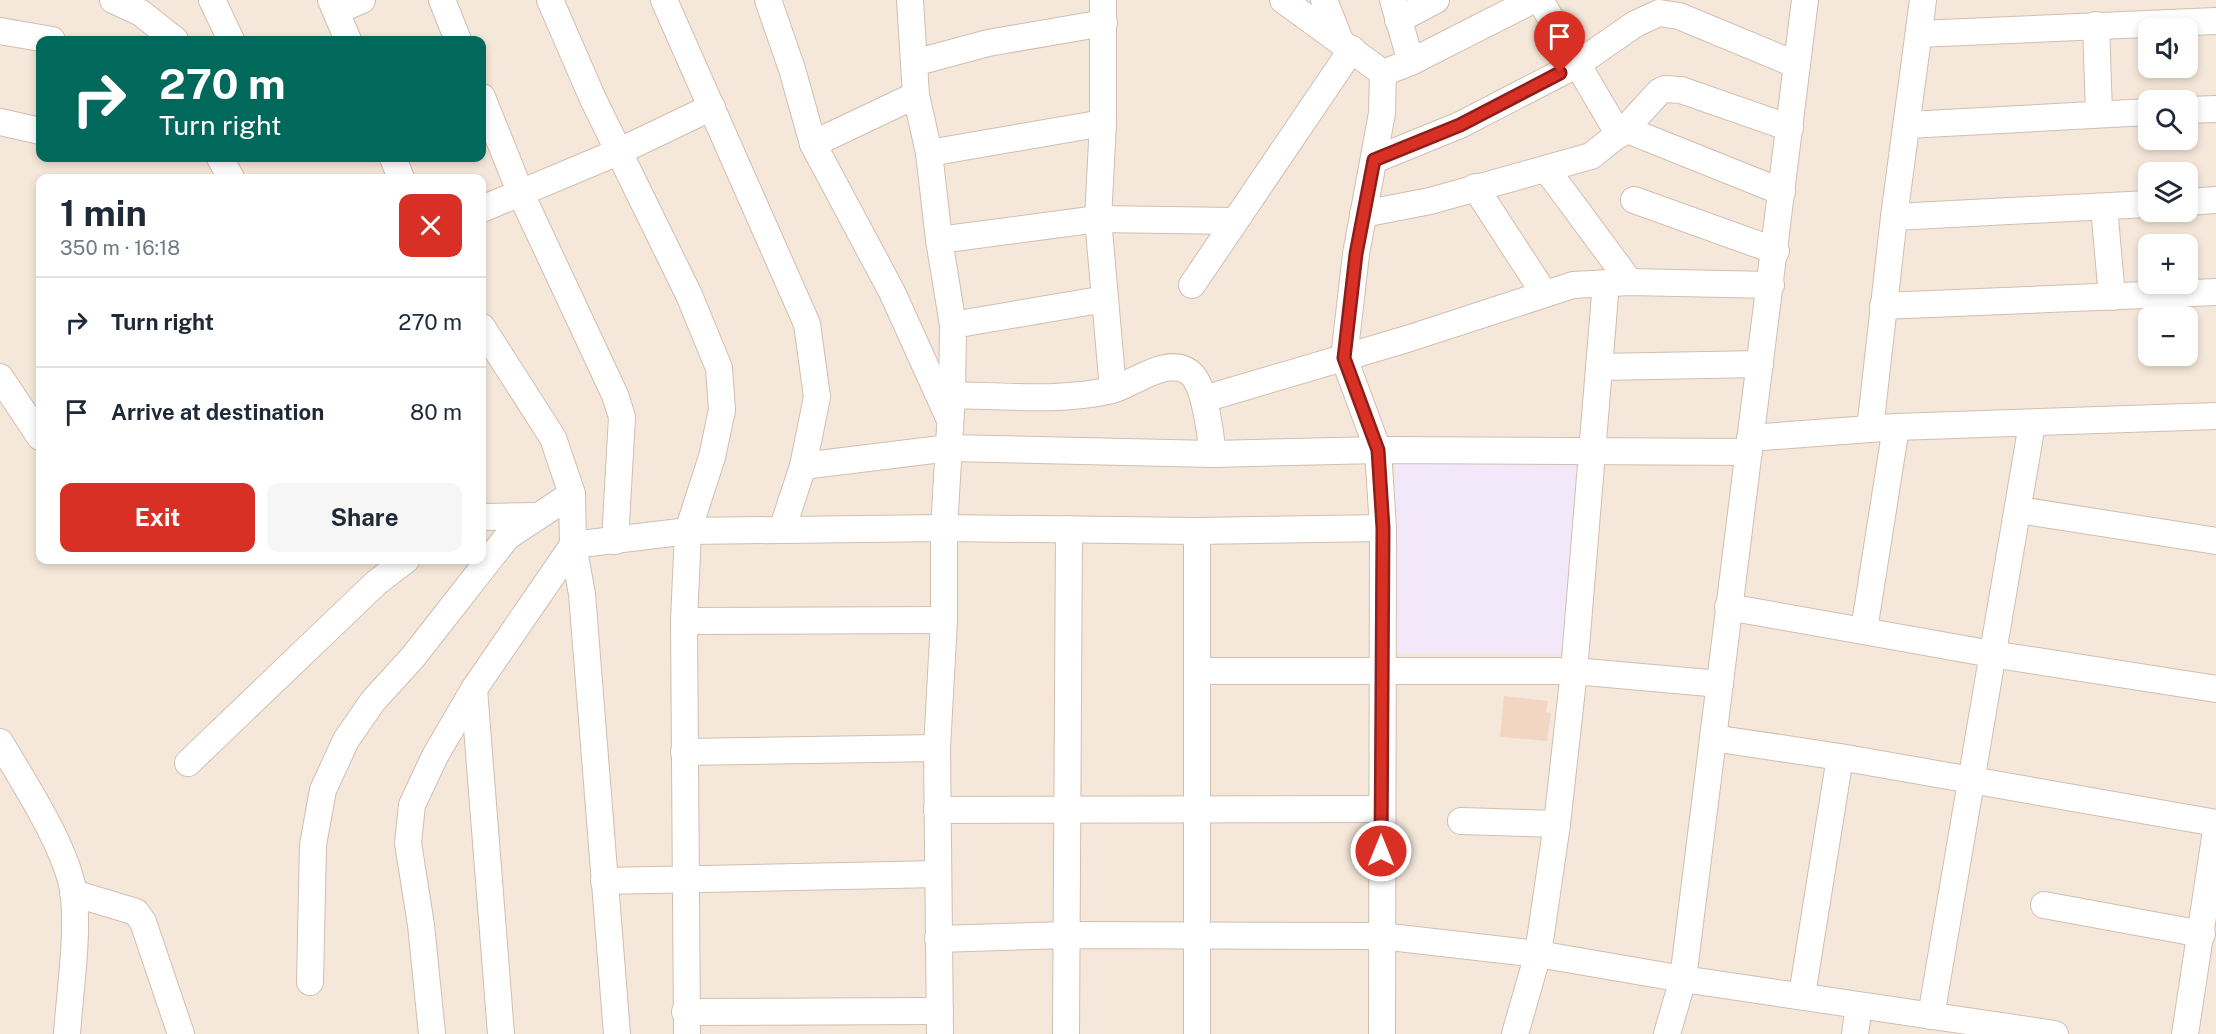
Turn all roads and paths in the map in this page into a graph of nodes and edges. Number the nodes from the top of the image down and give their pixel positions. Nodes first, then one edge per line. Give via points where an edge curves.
1 (113, 0) edge
2 (212, 0) edge
3 (362, 0) edge
4 (442, 0) edge
5 (550, 0) edge
6 (666, 0) edge
7 (768, 0) edge
8 (910, 0) edge
9 (1283, 0) edge
10 (1324, 0) edge
11 (1436, 0) edge
12 (1533, 0) edge
13 (1540, 0) edge
14 (1804, 0) edge
15 (1923, 0) edge
16 (334, 5) edge
17 (1395, 10) edge
18 (1103, 12) edge
19 (2216, 21) edge
20 (2096, 25) junction
21 (0, 31) edge
22 (1919, 34) junction
23 (170, 36) edge
24 (229, 36) edge
25 (346, 36) edge
26 (456, 36) edge
27 (36, 37) edge
28 (1345, 43) junction
29 (1411, 62) junction
30 (914, 63) junction
31 (1576, 65) junction
32 (1797, 65) junction
33 (1383, 73) junction
34 (916, 95) junction
35 (486, 107) edge
36 (712, 107) junction
37 (2216, 109) edge
38 (2198, 110) edge
39 (2138, 112) edge
40 (2098, 114) junction
41 (0, 122) edge
42 (1103, 123) junction
43 (1908, 125) junction
44 (1791, 128) junction
45 (36, 130) edge
46 (1622, 132) junction
47 (813, 144) junction
48 (618, 152) junction
49 (929, 153) junction
50 (1374, 160) junction
51 (1547, 170) junction
52 (1475, 187) junction
53 (1782, 192) junction
54 (521, 194) junction
55 (1634, 200) dead end
56 (2216, 200) edge
57 (2198, 201) edge
58 (2138, 205) edge
59 (486, 207) edge
60 (2104, 207) junction
61 (1363, 214) junction
62 (1894, 217) junction
63 (1098, 219) junction
64 (1235, 221) junction
65 (939, 240) junction
66 (1776, 251) junction
67 (1618, 283) junction
68 (1192, 285) dead end
69 (1771, 285) junction
70 (2216, 292) edge
71 (1544, 293) junction
72 (2112, 297) junction
73 (1105, 299) junction
74 (1883, 306) junction
75 (953, 325) junction
76 (486, 333) edge
77 (1344, 358) junction
78 (1760, 364) junction
79 (1599, 367) junction
80 (0, 377) edge
81 (1113, 389) junction
82 (952, 395) junction
83 (1204, 399) junction
84 (2216, 416) edge
85 (950, 421) junction
86 (2032, 424) junction
87 (1896, 427) junction
88 (1870, 429) junction
89 (36, 431) edge
90 (1749, 445) junction
91 (949, 448) junction
92 (1378, 450) junction
93 (1593, 451) junction
94 (1213, 454) junction
95 (803, 466) junction
96 (572, 494) junction
97 (2019, 510) junction
98 (537, 516) junction
99 (486, 517) edge
100 (945, 528) junction
101 (1383, 528) junction
102 (1069, 529) junction
103 (782, 530) junction
104 (688, 531) junction
105 (1197, 531) junction
106 (615, 541) junction
107 (2216, 541) edge
108 (573, 545) junction
109 (401, 564) edge
110 (486, 564) edge
111 (486, 564) edge
112 (1728, 607) junction
113 (944, 620) junction
114 (684, 621) junction
115 (1864, 630) junction
116 (1992, 654) junction
117 (1382, 669) junction
118 (1197, 671) junction
119 (1574, 671) junction
120 (1720, 684) junction
121 (474, 689) junction
122 (2216, 689) edge
123 (1713, 738) junction
124 (0, 742) edge
125 (937, 748) junction
126 (684, 752) junction
127 (1840, 758) junction
128 (188, 764) dead end
129 (1969, 781) junction
130 (1197, 808) junction
131 (1068, 809) junction
132 (1381, 809) junction
133 (937, 810) junction
134 (1461, 821) dead end
135 (2216, 823) edge
136 (1557, 824) junction
137 (2216, 831) edge
138 (938, 874) junction
139 (2213, 875) edge
140 (684, 880) junction
141 (604, 881) junction
142 (74, 893) junction
143 (2044, 905) dead end
144 (2202, 934) junction
145 (1068, 935) junction
146 (1195, 936) junction
147 (1381, 936) junction
148 (938, 939) junction
149 (1538, 954) junction
150 (1683, 979) junction
151 (310, 982) dead end
152 (1802, 996) junction
153 (1859, 1006) junction
154 (1930, 1016) junction
155 (940, 1022) edge
156 (686, 1023) edge
157 (1962, 1027) edge
158 (66, 1034) edge
159 (181, 1034) edge
160 (432, 1034) edge
161 (501, 1034) edge
162 (617, 1034) edge
163 (1066, 1034) edge
164 (1197, 1034) edge
165 (1382, 1034) edge
166 (1515, 1034) edge
167 (1666, 1034) edge
168 (1855, 1034) edge
169 (2055, 1034) edge
170 (2185, 1034) edge

1 - 23 street via 141,13
2 - 24 street
3 - 16 street
4 - 26 street
5 - 48 street
6 - 36 street
7 - 47 street
8 - 30 street
9 - 28 street
10 - 28 street
11 - 17 street
12 - 29 street
13 - 31 street
14 - 32 street
15 - 22 street
16 - 25 street
17 - 29 street
18 - 30 street
18 - 42 street
19 - 20 street
20 - 22 street
20 - 40 street
21 - 27 street
22 - 43 street
28 - 33 street
28 - 64 street
29 - 33 street
30 - 34 street
31 - 32 street via 1635,24 1659,13 1679,16
31 - 46 street
31 - 50 street via 1460,125
32 - 44 street
33 - 50 street via 1382,113
34 - 47 street
34 - 49 street
35 - 54 street
36 - 48 street
36 - 95 street via 807,324 817,397
37 - 38 street
39 - 40 street
40 - 43 street
41 - 45 street
42 - 49 street
42 - 63 street
43 - 62 street
44 - 46 street via 1671,89 1659,92
44 - 53 street
46 - 51 street via 1591,156
46 - 53 street
47 - 85 street via 892,292
48 - 54 street
48 - 104 street via 719,368 722,410 712,457
49 - 65 street
50 - 61 street
51 - 52 street
51 - 67 street
52 - 61 street via 1430,201
52 - 71 street
53 - 66 street
54 - 59 street
54 - 106 street via 622,417
55 - 66 street
56 - 57 street
58 - 60 street
60 - 62 street
60 - 72 street
61 - 77 street
62 - 74 street
63 - 64 street
63 - 65 street
63 - 73 street
64 - 68 street
65 - 75 street
66 - 69 street
67 - 69 street
67 - 71 street via 1573,285
67 - 79 street
69 - 78 street
70 - 72 street
71 - 77 street
72 - 74 street
73 - 75 street
73 - 81 street
74 - 88 street
75 - 82 street
76 - 96 street via 553,438
77 - 83 street
77 - 92 street
78 - 79 street
78 - 90 street
79 - 93 street
80 - 89 street
81 - 82 street via 1069,397
81 - 83 street via 1163,369 1182,369 1192,376
82 - 85 street
83 - 94 street
84 - 86 street
85 - 91 street
86 - 87 street
86 - 97 street
87 - 88 street
87 - 115 street
88 - 90 street
90 - 93 street
90 - 112 street
91 - 94 street
91 - 95 street
91 - 100 street
92 - 93 street
92 - 94 street
92 - 101 street
93 - 119 street
95 - 103 street
96 - 98 street
96 - 108 street
97 - 107 street
97 - 116 street
98 - 99 street
98 - 110 street via 507,537
100 - 102 street
100 - 103 street
100 - 113 street
101 - 105 street
101 - 117 street
102 - 105 street
102 - 131 street
103 - 104 street
104 - 106 street
104 - 114 street
105 - 118 street
106 - 108 street
108 - 121 street
108 - 141 street via 582,594
109 - 128 street via 376,583
111 - 151 street via 373,701 346,740 323,789 313,845
112 - 115 street
112 - 120 street
113 - 114 street
113 - 125 street
114 - 126 street
115 - 116 street
116 - 122 street
116 - 129 street
117 - 118 street
117 - 119 street
117 - 132 street
118 - 130 street
119 - 120 street
119 - 136 street
120 - 123 street
121 - 160 street via 411,805 409,852
121 - 161 street
123 - 127 street
123 - 150 street
124 - 142 street via 52,837
125 - 126 street
125 - 133 street
126 - 140 street
127 - 129 street
127 - 152 street
129 - 135 street
129 - 154 street
130 - 131 street
130 - 132 street
130 - 146 street
131 - 133 street
131 - 145 street
132 - 147 street
133 - 138 street
134 - 136 street
136 - 149 street
137 - 139 street
138 - 140 street
138 - 148 street
139 - 144 street
140 - 141 street
140 - 156 street
141 - 162 street
142 - 158 street
142 - 159 street via 136,912 143,922
143 - 144 street
144 - 170 street
145 - 146 street
145 - 148 street
145 - 163 street
146 - 147 street
146 - 164 street
147 - 149 street
147 - 165 street
148 - 155 street
149 - 150 street
149 - 166 street
150 - 152 street
150 - 167 street
152 - 153 street
153 - 154 street
153 - 168 street
154 - 157 street
155 - 156 street
157 - 169 street

